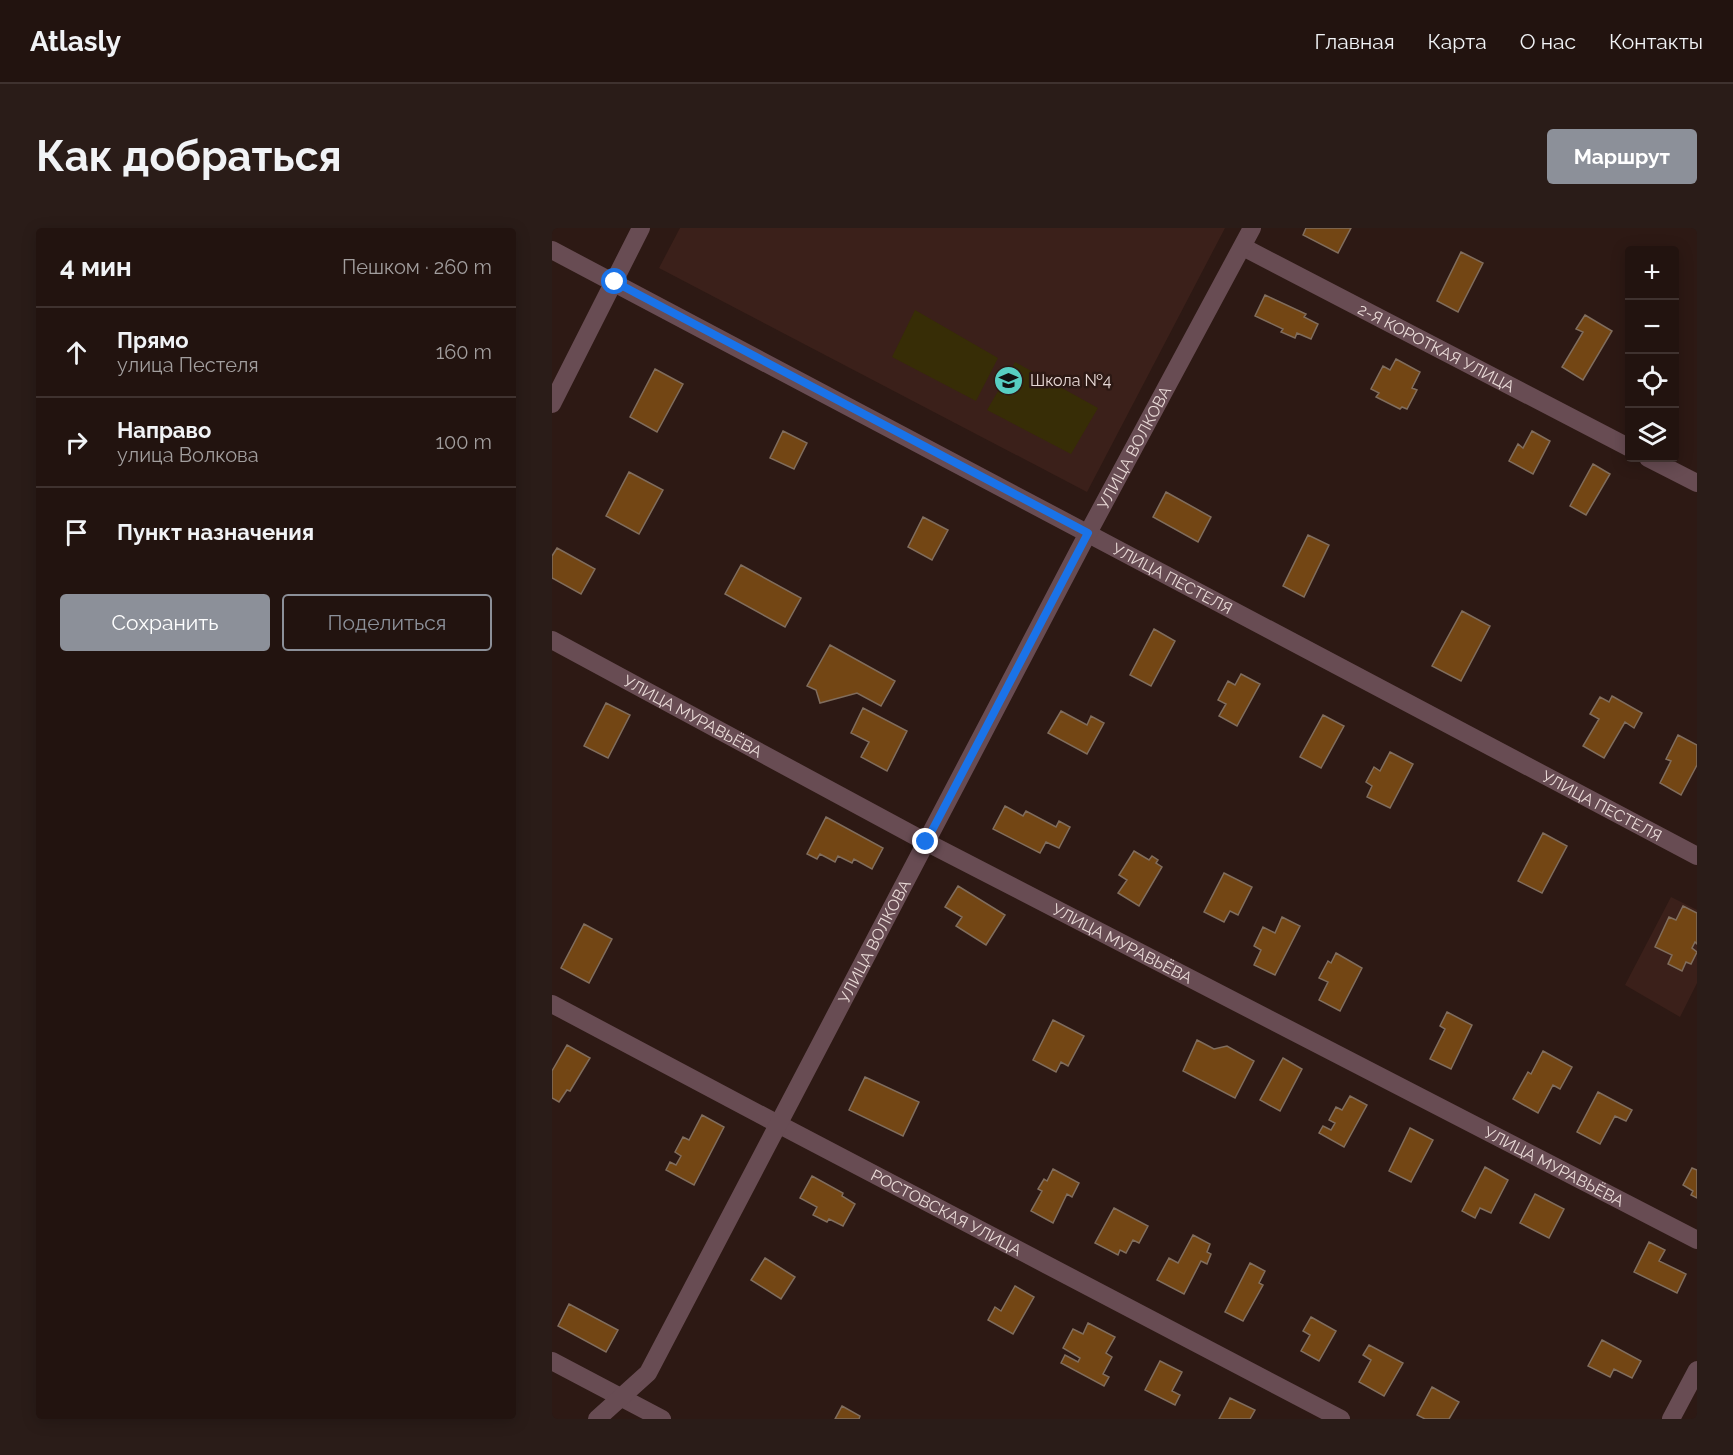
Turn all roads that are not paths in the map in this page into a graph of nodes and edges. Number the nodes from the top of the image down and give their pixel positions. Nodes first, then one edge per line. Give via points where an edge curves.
1 (641, 228) edge
2 (1252, 228) edge
3 (1243, 247) junction
4 (552, 250) edge
5 (615, 282) junction
6 (552, 404) edge
7 (1625, 446) edge
8 (1656, 462) edge
9 (1697, 483) edge
10 (1088, 533) junction
11 (552, 640) edge
12 (926, 842) junction
13 (1697, 856) edge
14 (552, 1004) edge
15 (778, 1124) junction
16 (1697, 1240) edge
17 (552, 1361) edge
18 (1697, 1370) edge
19 (621, 1397) junction
20 (597, 1419) edge
21 (662, 1419) edge
22 (1341, 1419) edge
23 (1671, 1419) edge

1 - 5 street
2 - 3 street, УЛИЦА ВОЛКОВА
3 - 7 street, 2-Я КОРОТКАЯ УЛИЦА
3 - 10 street, УЛИЦА ВОЛКОВА
4 - 5 street, УЛИЦА ПЕСТЕЛЯ
5 - 6 street
5 - 10 street, УЛИЦА ПЕСТЕЛЯ
8 - 9 street
10 - 12 street, УЛИЦА ВОЛКОВА
10 - 13 street, УЛИЦА ПЕСТЕЛЯ
11 - 12 street, УЛИЦА МУРАВЬЁВА
12 - 15 street, УЛИЦА ВОЛКОВА
12 - 16 street, УЛИЦА МУРАВЬЁВА
14 - 15 street, РОСТОВСКАЯ УЛИЦА
15 - 19 street, УЛИЦА ВОЛКОВА via 648,1373
15 - 22 street, РОСТОВСКАЯ УЛИЦА
17 - 19 street
18 - 23 street
19 - 20 street, УЛИЦА ВОЛКОВА
19 - 21 street

